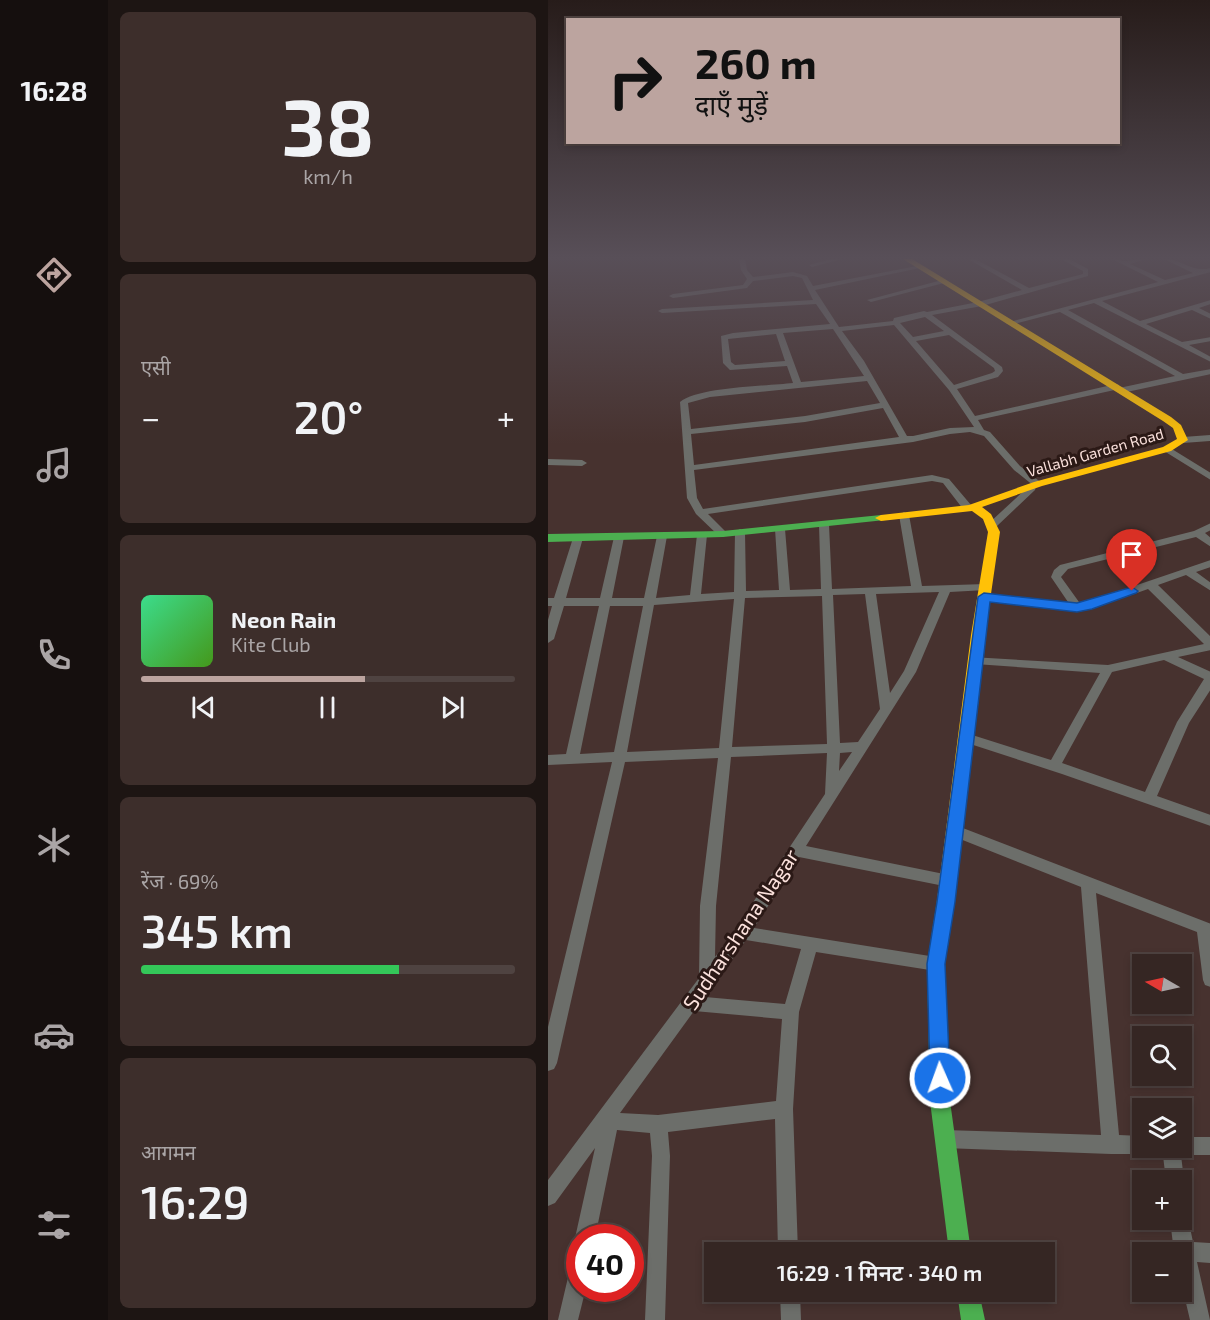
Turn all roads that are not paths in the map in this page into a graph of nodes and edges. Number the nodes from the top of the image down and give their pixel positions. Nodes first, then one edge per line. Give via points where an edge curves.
1 (832, 321) edge
2 (899, 321) edge
3 (934, 321) edge
4 (1006, 321) edge
5 (1020, 321) edge
6 (1081, 321) edge
7 (1138, 321) edge
8 (1146, 321) edge
9 (1141, 322) junction
10 (896, 323) junction
11 (1010, 323) junction
12 (837, 328) junction
13 (779, 332) junction
14 (950, 332) junction
15 (1211, 339) edge
16 (911, 340) junction
17 (1184, 344) junction
18 (1211, 360) edge
19 (791, 363) junction
20 (1211, 371) edge
21 (1182, 377) junction
22 (869, 378) junction
23 (798, 386) junction
24 (952, 388) junction
25 (1119, 388) junction
26 (885, 405) junction
27 (972, 419) junction
28 (980, 430) junction
29 (688, 432) junction
30 (1211, 438) edge
31 (908, 439) junction
32 (1183, 440) junction
33 (1167, 449) junction
34 (548, 462) edge
35 (582, 463) dead end
36 (689, 468) junction
37 (1211, 477) edge
38 (1036, 486) junction
39 (970, 507) junction
40 (700, 512) junction
41 (904, 515) junction
42 (993, 524) junction
43 (824, 525) junction
44 (1211, 526) edge
45 (780, 529) junction
46 (740, 532) junction
47 (1198, 533) junction
48 (723, 534) junction
49 (702, 535) junction
50 (662, 536) junction
51 (620, 537) junction
52 (548, 538) edge
53 (578, 538) junction
54 (1211, 544) edge
55 (1211, 563) edge
56 (1187, 571) junction
57 (1150, 584) junction
58 (946, 588) junction
59 (1211, 588) edge
60 (917, 589) junction
61 (870, 591) junction
62 (825, 592) junction
63 (985, 592) junction
64 (785, 594) junction
65 (740, 596) junction
66 (695, 599) junction
67 (553, 602) edge
68 (606, 602) junction
69 (648, 602) junction
70 (1077, 608) junction
71 (548, 639) edge
72 (1211, 645) edge
73 (1165, 656) junction
74 (975, 660) junction
75 (1108, 669) junction
76 (1211, 677) edge
77 (886, 710) junction
78 (966, 738) junction
79 (834, 747) junction
80 (862, 747) junction
81 (726, 752) junction
82 (620, 756) junction
83 (572, 758) junction
84 (548, 760) edge
85 (1054, 766) junction
86 (831, 795) junction
87 (1149, 800) junction
88 (1211, 821) edge
89 (955, 831) junction
90 (794, 850) junction
91 (949, 881) junction
92 (1088, 883) junction
93 (1207, 930) edge
94 (742, 933) junction
95 (810, 945) junction
96 (936, 964) junction
97 (707, 979) junction
98 (1211, 980) edge
99 (690, 1003) junction
100 (791, 1012) junction
101 (548, 1063) edge
102 (784, 1109) junction
103 (611, 1114) junction
104 (658, 1124) junction
105 (944, 1138) junction
106 (1111, 1145) junction
107 (1132, 1145) edge
108 (1192, 1146) edge
109 (1211, 1146) edge
110 (548, 1196) edge
111 (588, 1224) edge
112 (788, 1242) edge
113 (959, 1242) edge
114 (1192, 1252) edge
115 (1211, 1253) edge
116 (1192, 1286) edge
117 (572, 1302) edge
118 (790, 1302) edge
119 (970, 1302) edge
120 (568, 1320) edge
121 (654, 1320) edge
122 (791, 1320) edge
123 (973, 1320) edge
124 (1200, 1320) edge

1 - 12 street
2 - 10 street
3 - 14 street
4 - 11 street, Vallabh Garden Road
5 - 11 street
6 - 21 street
7 - 9 street
8 - 9 street
9 - 17 street
10 - 12 street
10 - 16 street
11 - 25 street, Vallabh Garden Road
12 - 13 street
12 - 22 street
13 - 19 street
13 - 19 street via 728,336 724,341 727,363 738,368
14 - 16 street
14 - 24 street via 999,371
15 - 17 street
16 - 24 street
17 - 18 street
19 - 23 street
20 - 21 street
21 - 25 street
22 - 23 street
22 - 26 street
23 - 29 street via 689,399 683,404
24 - 27 street
25 - 27 street
25 - 32 street, Vallabh Garden Road via 1173,423
26 - 29 street via 805,419
26 - 31 street via 902,436
27 - 28 street
28 - 31 street
28 - 38 street
29 - 36 street
30 - 32 street
31 - 36 street
32 - 33 street, Vallabh Garden Road
33 - 37 street
33 - 38 street, Vallabh Garden Road
34 - 35 street
36 - 40 street via 692,498
38 - 39 street, Vallabh Garden Road
38 - 42 street
39 - 40 street via 946,481 932,478
39 - 41 street, Vallabh Garden Road
39 - 42 street via 984,512
40 - 48 street
41 - 43 street, Vallabh Garden Road
41 - 60 street
42 - 63 street
43 - 45 street, Vallabh Garden Road
43 - 62 street
44 - 47 street
45 - 46 street, Vallabh Garden Road
45 - 64 street
46 - 48 street, Vallabh Garden Road
46 - 65 street
47 - 54 street
47 - 70 street via 1064,567 1056,578
48 - 49 street, Vallabh Garden Road
49 - 50 street, Vallabh Garden Road
49 - 66 street
50 - 51 street, Vallabh Garden Road
50 - 69 street
51 - 53 street, Vallabh Garden Road
51 - 68 street
52 - 53 street, Vallabh Garden Road
53 - 67 street
55 - 56 street
56 - 57 street
56 - 59 street
57 - 70 street
57 - 72 street
58 - 60 street
58 - 63 street
58 - 77 street, Sudharshana Nagar via 910,672
60 - 61 street
61 - 62 street
61 - 77 street
62 - 64 street
62 - 79 street
63 - 70 street
63 - 74 street
64 - 65 street
65 - 66 street
65 - 81 street
66 - 69 street
67 - 68 street
67 - 71 street
68 - 69 street
68 - 83 street
69 - 82 street
72 - 73 street
73 - 75 street
73 - 76 street
74 - 75 street
74 - 78 street
75 - 85 street
76 - 87 street via 1183,722
77 - 80 street, Sudharshana Nagar
78 - 85 street
78 - 89 street
79 - 80 street
79 - 81 street
79 - 86 street
80 - 86 street, Sudharshana Nagar
81 - 82 street
81 - 97 street via 708,906
82 - 83 street
82 - 101 street
83 - 84 street
85 - 87 street
86 - 90 street, Sudharshana Nagar
87 - 88 street
89 - 91 street
89 - 92 street
90 - 91 street
90 - 94 street, Sudharshana Nagar
91 - 96 street
92 - 93 street
92 - 106 street
93 - 98 street
94 - 95 street
94 - 97 street, Sudharshana Nagar
95 - 96 street
95 - 100 street
96 - 105 street
97 - 99 street, Sudharshana Nagar
99 - 100 street
99 - 103 street, Sudharshana Nagar
100 - 102 street
102 - 104 street
102 - 112 street
103 - 104 street
103 - 110 street, Sudharshana Nagar
103 - 111 street, Sudharshana Nagar
104 - 121 street via 661,1156
105 - 106 street
105 - 113 street
106 - 107 street
108 - 109 street
114 - 115 street
116 - 124 street
117 - 120 street
118 - 122 street
119 - 123 street

